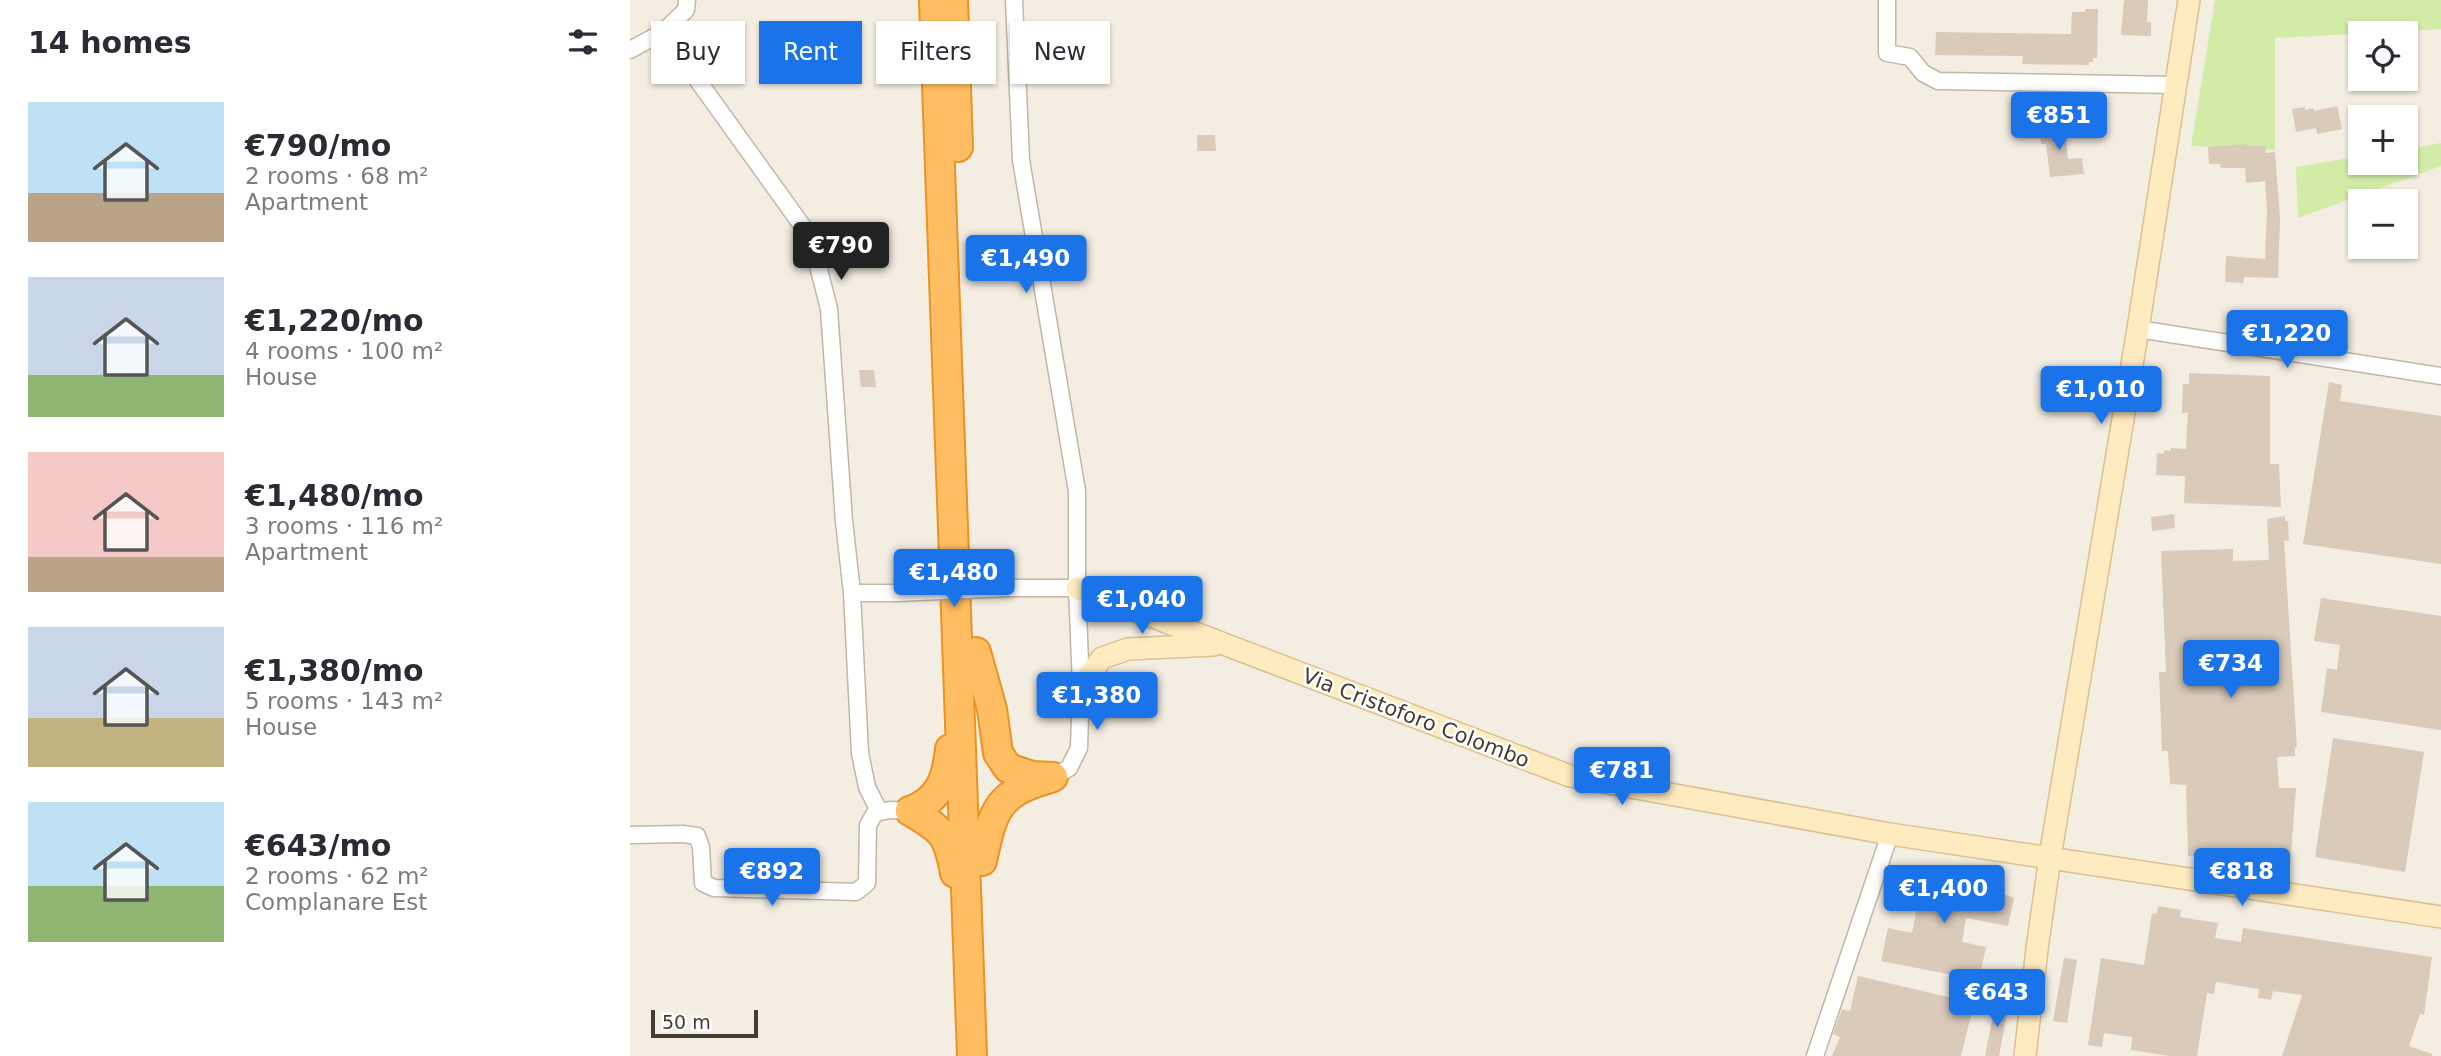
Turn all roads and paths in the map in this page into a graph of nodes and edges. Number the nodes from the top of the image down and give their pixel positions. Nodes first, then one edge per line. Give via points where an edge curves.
1 (687, 0) edge
2 (934, 0) edge
3 (953, 0) edge
4 (1014, 0) edge
5 (1887, 0) edge
6 (2189, 0) edge
7 (674, 21) edge
8 (651, 39) edge
9 (630, 50) edge
10 (700, 84) edge
11 (2176, 85) junction
12 (2138, 329) junction
13 (2441, 376) edge
14 (1077, 588) junction
15 (852, 593) junction
16 (1223, 644) junction
17 (976, 652) junction
18 (1080, 686) junction
19 (958, 688) junction
20 (1053, 777) junction
21 (881, 811) junction
22 (911, 811) junction
23 (1890, 834) junction
24 (630, 835) edge
25 (2050, 857) junction
26 (982, 861) junction
27 (966, 909) junction
28 (2441, 917) edge
29 (972, 1056) edge
30 (986, 1056) edge
31 (1815, 1056) edge
32 (2025, 1056) edge

1 - 7 street via 686,10
2 - 19 highway
3 - 17 highway
4 - 14 street via 1021,160 1077,491
5 - 11 street via 1888,52 1910,57 1923,73 1938,81
6 - 11 main road
8 - 9 street
10 - 15 street via 811,238 829,309
11 - 12 main road
12 - 13 street
12 - 25 main road
14 - 15 street, bridge
14 - 16 main road, Via Cristoforo Colombo
14 - 18 street
15 - 21 street via 860,753 867,787
16 - 18 main road via 1128,649 1102,658
16 - 23 main road, Via Cristoforo Colombo via 1570,776
17 - 20 highway via 992,709 998,753 1008,768
17 - 26 highway
18 - 20 street via 1079,748 1069,768
19 - 22 highway via 951,702 951,747 944,784 928,803
19 - 27 highway
20 - 26 highway via 1013,792 1003,802 990,824
21 - 22 street
21 - 24 street via 874,813 868,825 867,883 856,892 714,888 703,883 697,836
22 - 27 highway via 943,834
23 - 25 main road, Via Cristoforo Colombo
23 - 31 street
25 - 28 main road, Via Cristoforo Colombo
25 - 32 main road
26 - 30 highway
27 - 29 highway

